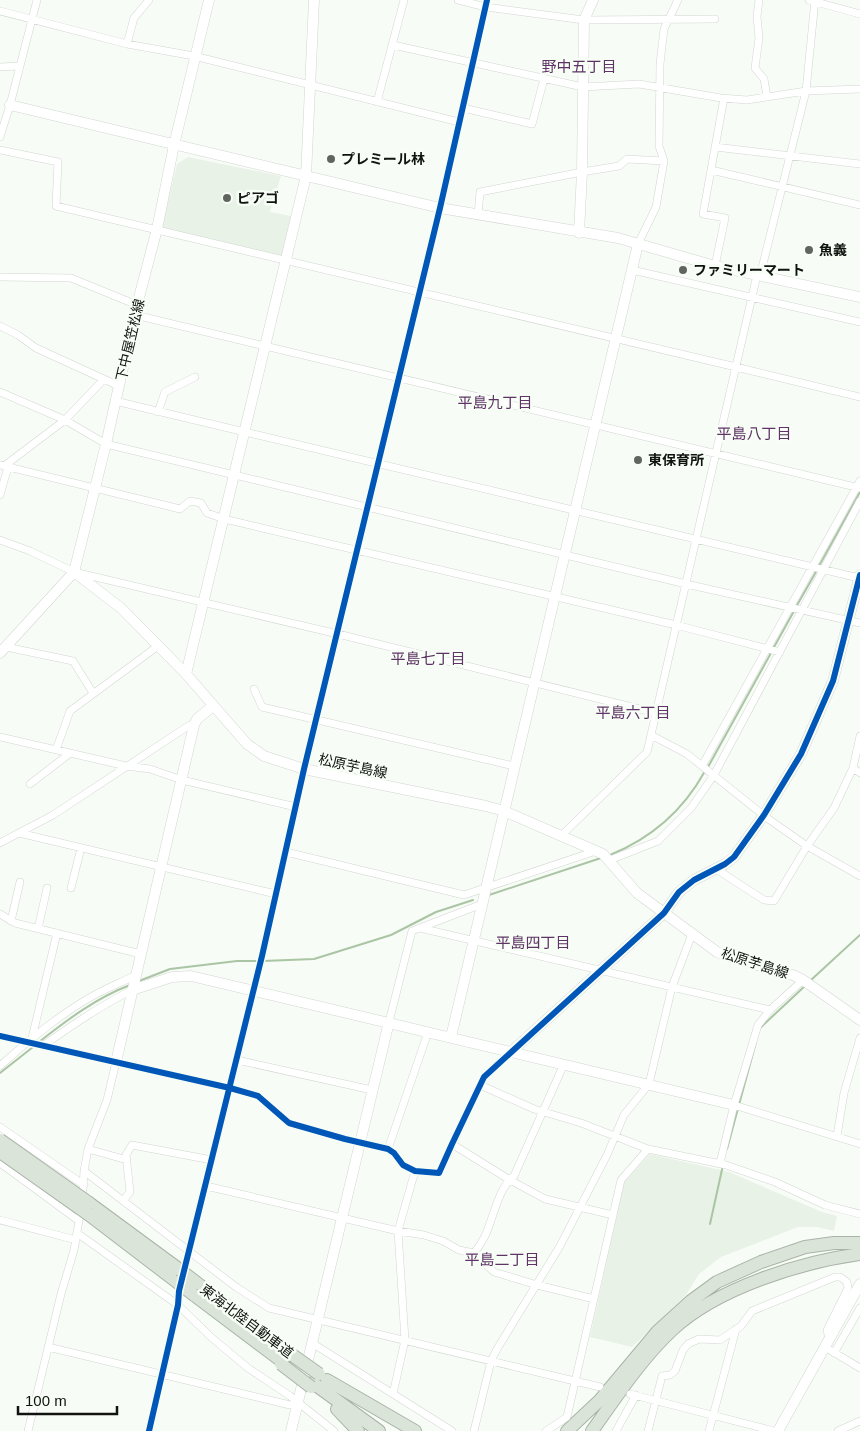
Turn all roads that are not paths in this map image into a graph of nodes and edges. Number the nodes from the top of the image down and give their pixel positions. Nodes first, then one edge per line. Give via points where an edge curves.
1 (37, 0) edge
2 (148, 0) edge
3 (209, 0) edge
4 (314, 0) edge
5 (404, 0) edge
6 (458, 0) edge
7 (593, 0) edge
8 (678, 0) edge
9 (759, 0) edge
10 (813, 0) edge
11 (487, 3) edge
12 (0, 12) edge
13 (860, 14) edge
14 (32, 18) junction
15 (715, 19) dead end
16 (584, 20) junction
17 (668, 20) junction
18 (128, 44) junction
19 (393, 45) junction
20 (194, 56) junction
21 (473, 63) junction
22 (19, 66) junction
23 (0, 67) edge
24 (544, 79) junction
25 (310, 85) junction
26 (583, 87) junction
27 (660, 88) junction
28 (860, 89) edge
29 (806, 91) junction
30 (767, 97) junction
31 (724, 98) junction
32 (377, 102) junction
33 (10, 105) junction
34 (463, 108) junction
35 (459, 122) junction
36 (0, 137) edge
37 (174, 145) junction
38 (715, 147) junction
39 (0, 150) edge
40 (789, 156) junction
41 (664, 161) junction
42 (860, 164) edge
43 (711, 170) junction
44 (582, 172) junction
45 (306, 176) junction
46 (781, 188) junction
47 (860, 205) edge
48 (440, 208) junction
49 (478, 215) junction
50 (157, 229) junction
51 (579, 233) junction
52 (638, 244) junction
53 (286, 260) junction
54 (715, 266) junction
55 (632, 270) junction
56 (758, 276) junction
57 (0, 277) edge
58 (420, 292) junction
59 (752, 297) junction
60 (860, 297) edge
61 (136, 310) junction
62 (860, 322) edge
63 (0, 326) edge
64 (616, 338) junction
65 (265, 346) junction
66 (736, 366) junction
67 (195, 377) dead end
68 (399, 378) junction
69 (104, 379) junction
70 (119, 386) junction
71 (0, 392) edge
72 (860, 398) edge
73 (115, 401) junction
74 (158, 412) junction
75 (66, 420) junction
76 (595, 425) junction
77 (244, 432) junction
78 (106, 444) junction
79 (716, 454) junction
80 (378, 464) junction
81 (4, 466) edge
82 (234, 475) junction
83 (859, 486) edge
84 (95, 489) junction
85 (0, 496) edge
86 (860, 501) edge
87 (368, 507) junction
88 (575, 510) junction
89 (224, 519) junction
90 (696, 539) junction
91 (0, 540) edge
92 (358, 549) junction
93 (565, 554) junction
94 (818, 568) junction
95 (74, 572) junction
96 (860, 576) edge
97 (686, 584) junction
98 (555, 596) junction
99 (204, 603) junction
100 (796, 609) junction
101 (849, 621) junction
102 (860, 623) edge
103 (676, 625) junction
104 (338, 634) junction
105 (158, 646) junction
106 (3, 650) edge
107 (773, 650) junction
108 (186, 674) junction
109 (534, 684) junction
110 (254, 689) dead end
111 (93, 692) junction
112 (213, 706) junction
113 (656, 713) junction
114 (317, 720) junction
115 (194, 726) junction
116 (651, 735) junction
117 (860, 736) edge
118 (0, 737) edge
119 (56, 750) junction
120 (69, 754) junction
121 (126, 766) junction
122 (514, 766) junction
123 (853, 768) junction
124 (304, 769) junction
125 (708, 770) junction
126 (860, 772) edge
127 (182, 780) junction
128 (30, 784) dead end
129 (296, 807) junction
130 (504, 811) junction
131 (764, 815) junction
132 (18, 833) junction
133 (561, 836) junction
134 (0, 843) edge
135 (807, 846) junction
136 (81, 848) junction
137 (286, 852) junction
138 (604, 856) junction
139 (162, 868) junction
140 (716, 869) junction
141 (860, 876) edge
142 (20, 882) dead end
143 (486, 887) junction
144 (47, 888) dead end
145 (71, 888) dead end
146 (276, 894) junction
147 (482, 904) junction
148 (0, 914) edge
149 (664, 914) junction
150 (11, 921) junction
151 (420, 928) junction
152 (38, 929) junction
153 (57, 933) junction
154 (692, 934) junction
155 (473, 940) junction
156 (141, 954) junction
157 (602, 970) junction
158 (807, 982) junction
159 (134, 983) junction
160 (672, 987) junction
161 (253, 991) junction
162 (770, 1010) junction
163 (860, 1020) edge
164 (389, 1022) junction
165 (428, 1032) junction
166 (0, 1036) edge
167 (451, 1037) junction
168 (860, 1038) edge
169 (35, 1043) junction
170 (512, 1051) junction
171 (237, 1060) junction
172 (116, 1062) junction
173 (564, 1064) junction
174 (0, 1066) edge
175 (649, 1084) junction
176 (480, 1085) junction
177 (230, 1088) junction
178 (372, 1090) junction
179 (737, 1106) junction
180 (543, 1111) junction
181 (0, 1127) edge
182 (614, 1136) junction
183 (837, 1136) junction
184 (0, 1140) edge
185 (360, 1143) junction
186 (452, 1144) junction
187 (860, 1144) edge
188 (88, 1149) junction
189 (388, 1149) junction
190 (648, 1149) junction
191 (0, 1152) edge
192 (127, 1160) junction
193 (212, 1160) junction
194 (0, 1163) edge
195 (723, 1164) junction
196 (84, 1171) junction
197 (415, 1171) junction
198 (510, 1180) junction
199 (84, 1185) junction
200 (206, 1186) junction
201 (123, 1201) junction
202 (580, 1207) junction
203 (85, 1213) junction
204 (613, 1214) junction
205 (860, 1214) edge
206 (342, 1218) junction
207 (0, 1220) edge
208 (398, 1231) junction
209 (77, 1236) junction
210 (860, 1242) edge
211 (190, 1252) junction
212 (474, 1253) junction
213 (860, 1254) edge
214 (860, 1284) edge
215 (537, 1285) junction
216 (196, 1289) junction
217 (594, 1299) junction
218 (178, 1305) junction
219 (860, 1308) edge
220 (318, 1319) junction
221 (736, 1329) junction
222 (405, 1340) junction
223 (312, 1343) junction
224 (48, 1347) junction
225 (830, 1347) junction
226 (284, 1359) junction
227 (491, 1361) junction
228 (634, 1365) junction
229 (860, 1368) edge
230 (162, 1374) junction
231 (317, 1381) junction
232 (576, 1381) junction
233 (600, 1387) dead end
234 (393, 1394) junction
235 (656, 1400) junction
236 (298, 1402) junction
237 (713, 1415) junction
238 (860, 1421) edge
239 (28, 1431) edge
240 (149, 1431) edge
241 (291, 1431) edge
242 (334, 1431) edge
243 (358, 1431) edge
244 (379, 1431) edge
245 (398, 1431) edge
246 (415, 1431) edge
247 (452, 1431) edge
248 (474, 1431) edge
249 (546, 1431) edge
250 (566, 1431) edge
251 (583, 1431) edge
252 (592, 1431) edge
253 (600, 1431) edge
254 (616, 1431) edge
255 (648, 1431) edge
256 (709, 1431) edge
257 (774, 1431) edge
258 (778, 1431) edge
259 (838, 1431) edge

1 - 14 street
2 - 18 street via 134,18
3 - 20 street, 下中屋笠松線
4 - 25 street
5 - 19 street
6 - 11 street
7 - 16 street
8 - 17 street
9 - 30 street via 755,68 764,79
10 - 13 street
10 - 29 street
11 - 16 street
11 - 21 street
12 - 14 street
14 - 18 street
14 - 22 street
15 - 17 street
16 - 17 street
16 - 26 street
17 - 27 street via 664,28
18 - 20 street
19 - 21 street
19 - 32 street
20 - 25 street
20 - 37 street, 下中屋笠松線
21 - 24 street
21 - 34 street
22 - 23 street
22 - 33 street
24 - 26 street
24 - 34 street via 532,124
25 - 32 street
25 - 45 street
26 - 27 street via 639,84
26 - 44 street
27 - 31 street
27 - 41 street via 659,146
28 - 29 street
29 - 30 street
29 - 40 street
30 - 31 street via 747,100
31 - 38 street
32 - 35 street
33 - 36 street
33 - 37 street
34 - 35 street
35 - 48 street
37 - 45 street
37 - 50 street, 下中屋笠松線
38 - 40 street
38 - 43 street
39 - 50 street via 58,162 56,206
40 - 42 street
40 - 46 street
41 - 44 street via 627,159 619,166
41 - 52 street via 656,207
43 - 46 street
43 - 54 street via 704,214 725,218
44 - 49 street via 480,192
44 - 51 street
45 - 48 street
45 - 53 street
46 - 47 street
46 - 56 street
48 - 49 street
48 - 58 street
49 - 51 street
50 - 53 street
50 - 61 street, 下中屋笠松線
51 - 52 street
52 - 54 street
52 - 55 street
53 - 58 street
53 - 65 street
54 - 56 street
55 - 59 street
55 - 64 street
56 - 59 street
56 - 60 street
57 - 61 street via 71,278
58 - 64 street
58 - 68 street
59 - 62 street
59 - 66 street
61 - 65 street
61 - 70 street, 下中屋笠松線
63 - 69 street via 36,348
64 - 66 street
64 - 76 street
65 - 68 street
65 - 77 street
66 - 72 street
66 - 79 street
67 - 74 street via 165,392
68 - 76 street
68 - 80 street
69 - 70 street
69 - 75 street
70 - 73 street, 下中屋笠松線
71 - 75 street
73 - 74 street
73 - 78 street, 下中屋笠松線
74 - 77 street
75 - 78 street
75 - 81 street
76 - 79 street
76 - 88 street
77 - 80 street
77 - 82 street
78 - 82 street
78 - 84 street, 下中屋笠松線
79 - 83 street
79 - 90 street
80 - 87 street
80 - 88 street
81 - 84 street
81 - 85 street
82 - 87 street
82 - 89 street
83 - 94 street
84 - 89 street via 180,509 190,501 201,503 207,513
84 - 95 street, 下中屋笠松線
86 - 94 street
87 - 92 street
87 - 93 street
88 - 90 street
88 - 93 street
89 - 92 street
89 - 99 street
90 - 94 street
90 - 97 street
91 - 95 street
92 - 98 street
92 - 104 street
93 - 97 street
93 - 98 street
94 - 96 street
94 - 100 street
94 - 100 street
95 - 99 street
95 - 105 street, 松原芋島線 via 111,599
95 - 106 street, 下中屋笠松線
96 - 101 street
97 - 100 street
97 - 103 street
98 - 103 street
98 - 109 street
99 - 104 street
99 - 108 street
100 - 101 street
100 - 107 street
100 - 107 street
101 - 102 street
101 - 131 street via 833,680 805,745
103 - 107 street
103 - 113 street
104 - 109 street
104 - 114 street
105 - 108 street, 松原芋島線
105 - 111 street
106 - 111 street via 73,661
107 - 125 street
107 - 125 street
108 - 112 street, 松原芋島線
109 - 113 street
109 - 122 street
110 - 114 street via 262,707
111 - 119 street via 70,711
112 - 115 street via 197,719
112 - 124 street, 松原芋島線 via 247,744 275,761
113 - 116 street
114 - 122 street
114 - 124 street
115 - 121 street via 183,729
115 - 127 street
116 - 125 street via 688,754
116 - 133 street via 646,752
117 - 123 street
118 - 119 street
119 - 120 street
120 - 121 street
120 - 128 street
121 - 127 street via 150,769
121 - 132 street via 54,815
122 - 130 street
123 - 126 street
123 - 135 street via 834,808
124 - 129 street
124 - 130 street, 松原芋島線
125 - 131 street
125 - 138 street via 691,808 658,841
127 - 129 street
127 - 139 street
129 - 137 street
130 - 133 street, 松原芋島線
130 - 143 street
131 - 135 street
131 - 140 street via 734,857
132 - 134 street
132 - 136 street
133 - 138 street, 松原芋島線
135 - 140 street via 774,901 764,900
135 - 141 street
136 - 139 street
136 - 145 street
137 - 143 street via 464,894
137 - 146 street
138 - 143 street
138 - 149 street, 松原芋島線 via 637,893
139 - 146 street
139 - 156 street
140 - 149 street via 679,892
142 - 150 street
143 - 147 street
144 - 152 street
146 - 161 street
147 - 151 street
147 - 155 street
148 - 150 street
149 - 154 street, 松原芋島線
149 - 157 street
150 - 152 street
151 - 155 street
151 - 164 street via 412,931
152 - 153 street
153 - 156 street
153 - 169 street
154 - 158 street, 松原芋島線 via 717,952
154 - 160 street
155 - 157 street
155 - 167 street
156 - 159 street
157 - 160 street
157 - 170 street
158 - 162 street
158 - 163 street, 松原芋島線
159 - 161 street via 191,976
159 - 169 street via 94,1011
159 - 169 street via 99,992
159 - 172 street
160 - 162 street
160 - 175 street
161 - 164 street
161 - 171 street
162 - 179 street via 758,1025
164 - 165 street
164 - 178 street
165 - 167 street
165 - 189 street
166 - 169 street
167 - 170 street
168 - 183 street via 844,1093
169 - 172 street
169 - 174 street
170 - 173 street
170 - 176 street via 484,1077
171 - 177 street
171 - 178 street
172 - 177 street
172 - 188 street via 107,1100
173 - 175 street
173 - 180 street
175 - 179 street
175 - 182 street via 624,1115
176 - 180 street
176 - 186 street
177 - 185 street via 258,1096 290,1123
177 - 193 street
178 - 185 street
179 - 183 street
179 - 195 street
180 - 182 street
180 - 198 street
181 - 199 street
182 - 190 street
182 - 202 street
183 - 187 street
184 - 203 highway, 東海北陸自動車道, bridge
185 - 189 street
185 - 206 street
186 - 197 street via 439,1173
186 - 198 street
188 - 192 street
188 - 196 street
189 - 197 street via 403,1166
190 - 195 street
190 - 204 street via 621,1180
191 - 203 highway, 東海北陸自動車道, bridge
192 - 193 street via 126,1155 132,1145
192 - 201 street via 130,1192
193 - 200 street
194 - 203 street
195 - 205 street via 775,1182 825,1205
196 - 199 street
196 - 201 street
197 - 208 street
198 - 202 street via 545,1198
198 - 212 street
199 - 203 street
200 - 206 street
200 - 211 street
201 - 211 street
202 - 204 street
202 - 215 street
203 - 209 street
203 - 216 highway, 東海北陸自動車道, bridge
204 - 217 street
206 - 208 street
206 - 220 street
207 - 209 street
208 - 212 street via 424,1235
208 - 222 street
209 - 218 street
209 - 224 street
210 - 228 highway via 805,1247 732,1274 704,1291 674,1316 643,1347
211 - 218 street
211 - 220 street via 269,1308
212 - 215 street via 494,1272
213 - 228 highway via 797,1267 715,1300 673,1329
214 - 225 street
215 - 217 street
215 - 227 street
216 - 226 highway, 東海北陸自動車道
216 - 226 highway, 東海北陸自動車道 via 228,1321
217 - 232 street
218 - 230 street
218 - 236 street via 248,1368
219 - 225 street
220 - 222 street
220 - 223 street
221 - 225 street via 752,1311 840,1277 847,1282 848,1288 827,1330
221 - 235 street via 720,1340 700,1339 688,1344 675,1371 662,1376
221 - 237 street
222 - 227 street
222 - 234 street
223 - 234 street
223 - 236 street
224 - 230 street
224 - 239 street
225 - 229 street
225 - 258 street
226 - 231 highway, 東海北陸自動車道, bridge
227 - 232 street
227 - 248 street
228 - 250 highway
228 - 251 highway
228 - 252 highway
228 - 253 highway
230 - 236 street via 290,1405
230 - 240 street
231 - 243 highway
231 - 244 highway, 東海北陸自動車道
231 - 245 highway, 東海北陸自動車道
231 - 246 highway
232 - 233 street
232 - 249 street via 567,1417
234 - 247 street
235 - 237 street
235 - 254 street via 633,1395
235 - 255 street
236 - 241 street
236 - 242 street
237 - 256 street
237 - 257 street
238 - 259 street

